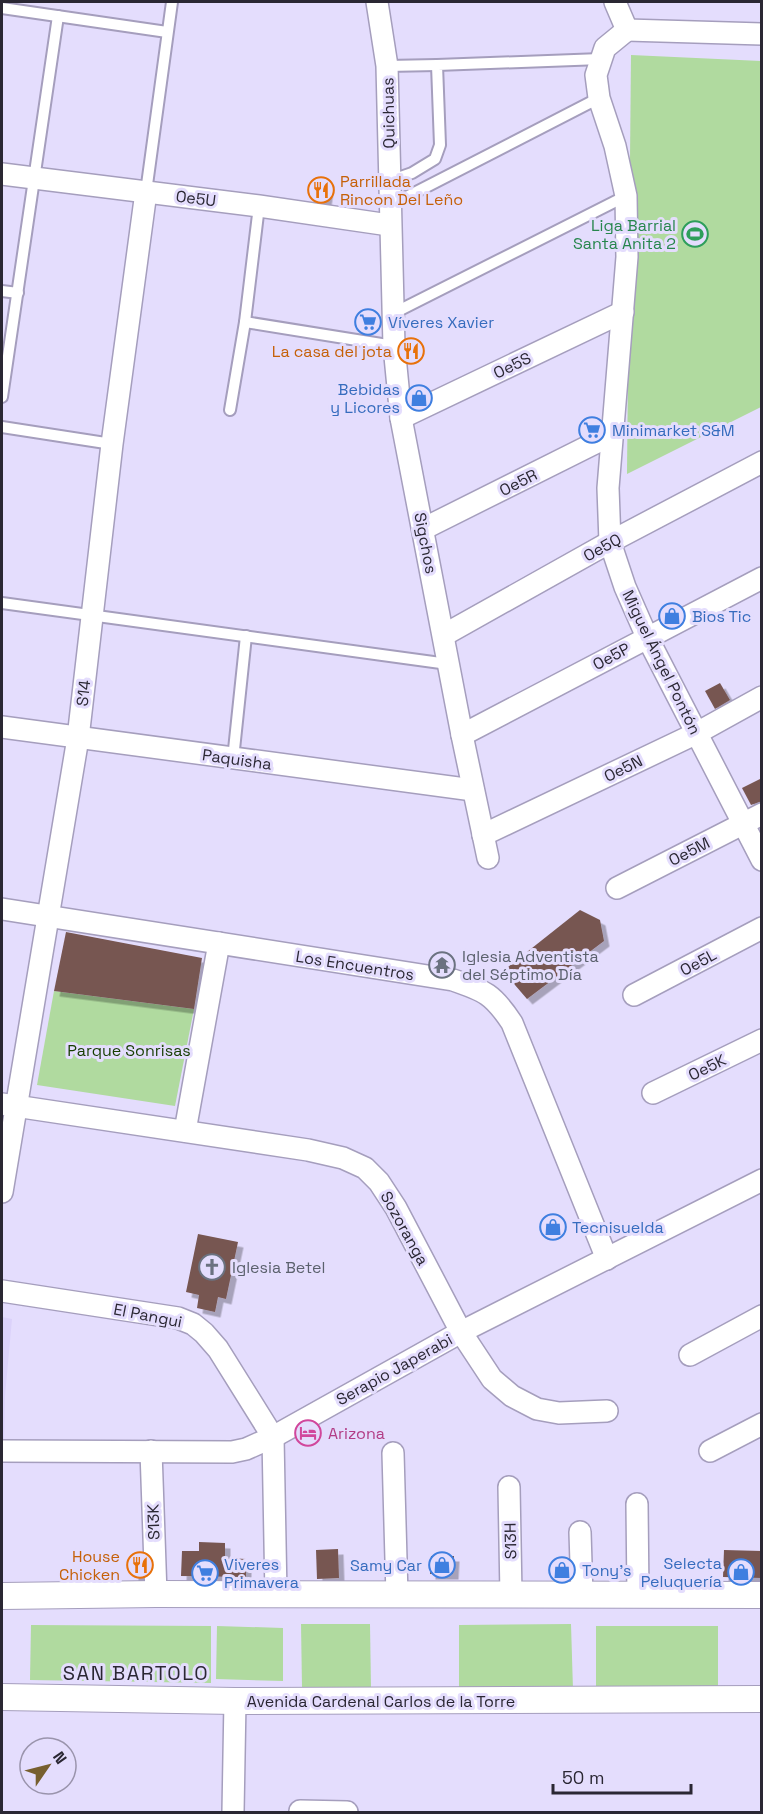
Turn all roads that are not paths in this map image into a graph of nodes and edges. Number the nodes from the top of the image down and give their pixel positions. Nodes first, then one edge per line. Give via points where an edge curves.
1 (171, 2) edge
2 (376, 2) edge
3 (615, 2) edge
4 (2, 8) edge
5 (58, 16) junction
6 (627, 30) junction
7 (167, 32) junction
8 (762, 34) edge
9 (601, 58) junction
10 (436, 65) junction
11 (387, 66) junction
12 (599, 98) junction
13 (2, 174) edge
14 (34, 178) junction
15 (389, 181) junction
16 (146, 192) junction
17 (626, 196) junction
18 (259, 206) junction
19 (389, 216) junction
20 (2, 291) edge
21 (18, 293) junction
22 (623, 312) junction
23 (392, 314) junction
24 (245, 322) junction
25 (394, 346) junction
26 (2, 397) edge
27 (230, 410) dead end
28 (401, 418) junction
29 (2, 427) edge
30 (613, 434) junction
31 (112, 444) junction
32 (762, 462) edge
33 (423, 529) junction
34 (610, 542) junction
35 (762, 578) edge
36 (2, 603) edge
37 (92, 615) junction
38 (444, 635) junction
39 (246, 636) junction
40 (647, 637) junction
41 (448, 664) junction
42 (762, 697) edge
43 (2, 727) edge
44 (697, 733) junction
45 (462, 735) junction
46 (78, 738) junction
47 (233, 759) junction
48 (473, 790) junction
49 (752, 819) edge
50 (483, 836) junction
51 (488, 858) dead end
52 (762, 860) edge
53 (616, 888) dead end
54 (2, 909) edge
55 (47, 916) junction
56 (762, 928) edge
57 (219, 943) junction
58 (634, 995) dead end
59 (762, 1040) edge
60 (653, 1093) dead end
61 (9, 1106) edge
62 (185, 1131) junction
63 (762, 1180) edge
64 (2, 1192) edge
65 (607, 1259) junction
66 (2, 1291) edge
67 (762, 1316) edge
68 (461, 1332) junction
69 (690, 1356) dead end
70 (607, 1411) dead end
71 (762, 1424) edge
72 (273, 1437) junction
73 (2, 1451) edge
74 (151, 1451) junction
75 (710, 1451) dead end
76 (393, 1453) dead end
77 (509, 1487) dead end
78 (637, 1504) dead end
79 (580, 1532) dead end
80 (156, 1594) junction
81 (276, 1594) junction
82 (397, 1595) junction
83 (511, 1595) junction
84 (638, 1595) junction
85 (762, 1595) edge
86 (2, 1596) edge
87 (582, 1596) junction
88 (2, 1697) edge
89 (762, 1699) edge
90 (235, 1701) junction
91 (300, 1811) dead end
92 (233, 1812) edge
93 (347, 1812) edge

1 - 7 lane
2 - 11 street, Quichuas
3 - 6 street
4 - 5 lane
5 - 7 lane
5 - 14 lane
6 - 8 street
6 - 9 street via 605,48
7 - 16 lane
9 - 10 lane
9 - 12 street, Miguel Ángel Pontón via 596,75
10 - 11 lane
10 - 15 lane via 440,146 435,159
11 - 15 street, Quichuas
12 - 17 street, Miguel Ángel Pontón
12 - 19 lane
13 - 14 street, Oe5U
14 - 16 street, Oe5U
14 - 21 lane
15 - 19 street, Quichuas
16 - 18 street, Oe5U
16 - 31 street, S14
17 - 22 street, Miguel Ángel Pontón
17 - 23 lane
18 - 19 street, Oe5U
18 - 24 lane
19 - 23 street, Sigchos
20 - 21 lane
21 - 26 lane
22 - 28 street, Oe5S
22 - 30 street, Miguel Ángel Pontón
23 - 25 street, Sigchos
24 - 25 lane
24 - 27 lane
25 - 28 street, Sigchos
28 - 33 street, Sigchos
29 - 31 lane
30 - 33 street, Oe5R
30 - 34 street, Miguel Ángel Pontón via 608,488
31 - 37 street, S14
32 - 34 street, Oe5Q
33 - 38 street, Sigchos
34 - 38 street, Oe5Q
34 - 40 street, Miguel Ángel Pontón
35 - 40 street, Oe5P
36 - 37 lane
37 - 39 lane
37 - 46 street, S14
38 - 41 street, Sigchos
39 - 41 lane
39 - 47 lane
40 - 44 street, Miguel Ángel Pontón
40 - 45 street, Oe5P
41 - 45 street, Sigchos
42 - 44 street, Oe5N
43 - 46 street, Paquisha
44 - 49 street, Miguel Ángel Pontón
44 - 50 street, Oe5N
45 - 48 street, Sigchos
46 - 47 street, Paquisha
46 - 55 street, S14
47 - 48 street, Paquisha
48 - 50 street, Sigchos
49 - 52 street, Miguel Ángel Pontón
49 - 53 street, Oe5M
50 - 51 street, Sigchos
54 - 55 street, Los Encuentros
55 - 57 street, Los Encuentros
55 - 61 street, S14
56 - 58 street, Oe5L
57 - 62 street
57 - 65 street, Los Encuentros via 453,981 483,991 500,1005 512,1023
59 - 60 street, Oe5K
61 - 62 street, Sozoranga
61 - 64 street, S14
62 - 68 street, Sozoranga via 308,1150 365,1168 396,1208
63 - 65 street, Serapio Japerabi
65 - 68 street, Serapio Japerabi
66 - 72 street, El Pangui via 168,1316 193,1324 218,1349
67 - 69 street
68 - 70 street, Sozoranga via 492,1379 512,1396 559,1413
68 - 72 street, Serapio Japerabi
71 - 75 street
72 - 74 street, Serapio Japerabi via 232,1452
72 - 81 street
73 - 74 street, Serapio Japerabi
74 - 80 street, S13K
76 - 82 street
77 - 83 street, S13H
78 - 84 street
79 - 87 street
80 - 81 street
80 - 86 street
81 - 82 street
82 - 83 street
83 - 87 street
84 - 85 street
84 - 87 street
88 - 90 street, Avenida Cardenal Carlos de la Torre
89 - 90 street, Avenida Cardenal Carlos de la Torre
90 - 92 street
91 - 93 street

